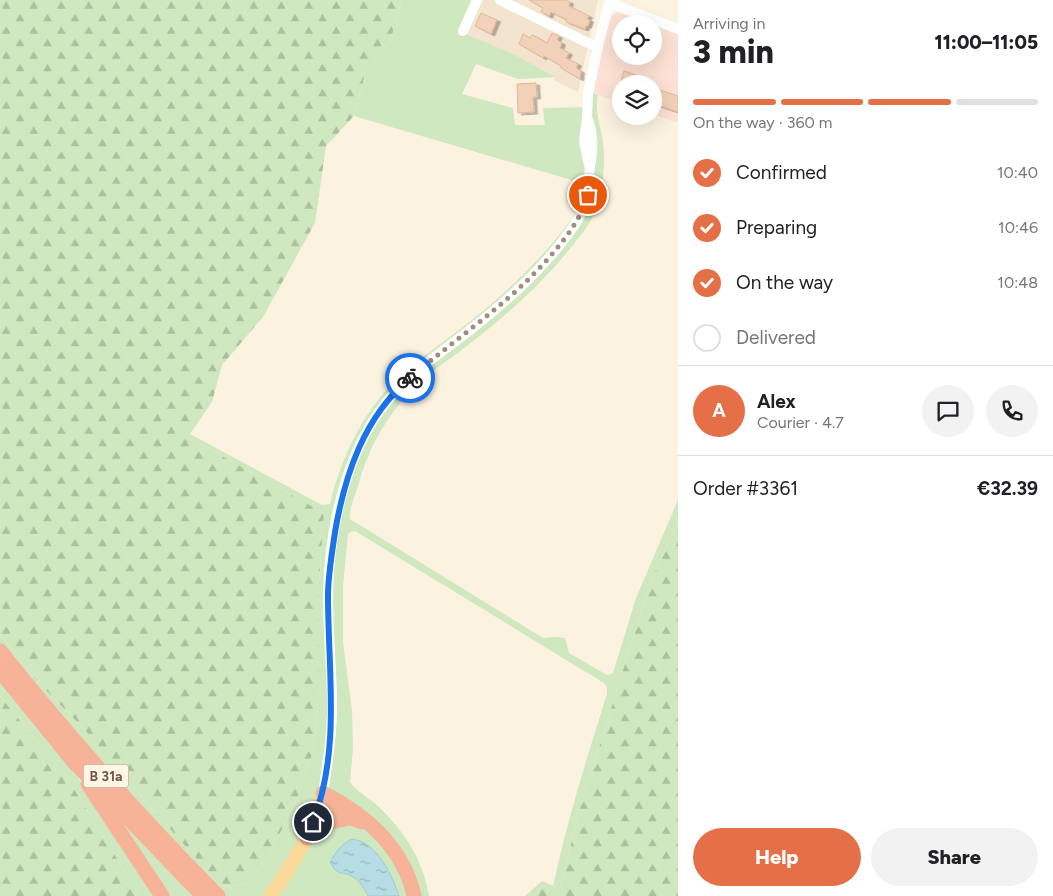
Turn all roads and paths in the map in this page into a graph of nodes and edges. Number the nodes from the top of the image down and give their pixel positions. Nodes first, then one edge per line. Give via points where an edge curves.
1 (477, 0) edge
2 (500, 0) edge
3 (610, 1) edge
4 (678, 28) edge
5 (463, 31) dead end
6 (598, 46) junction
7 (0, 650) edge
8 (0, 671) edge
9 (74, 762) junction
10 (321, 800) junction
11 (348, 818) junction
12 (368, 824) junction
13 (307, 838) junction
14 (162, 896) edge
15 (203, 896) edge
16 (218, 896) edge
17 (270, 896) edge
18 (414, 896) edge

1 - 5 street
2 - 6 street
3 - 4 street
3 - 6 street
6 - 10 street via 588,94 587,117 593,141 590,185 580,217 551,255 513,295 402,384 370,425 357,449 345,484 331,558 328,594 332,726
7 - 16 highway, B 31a via 94,763
8 - 9 highway, B 31a
9 - 14 highway
9 - 15 highway, B 31a
10 - 11 highway
10 - 12 highway via 351,809
10 - 13 main road
11 - 12 highway
11 - 13 highway via 332,822
12 - 18 highway via 383,836 400,859
13 - 17 main road

